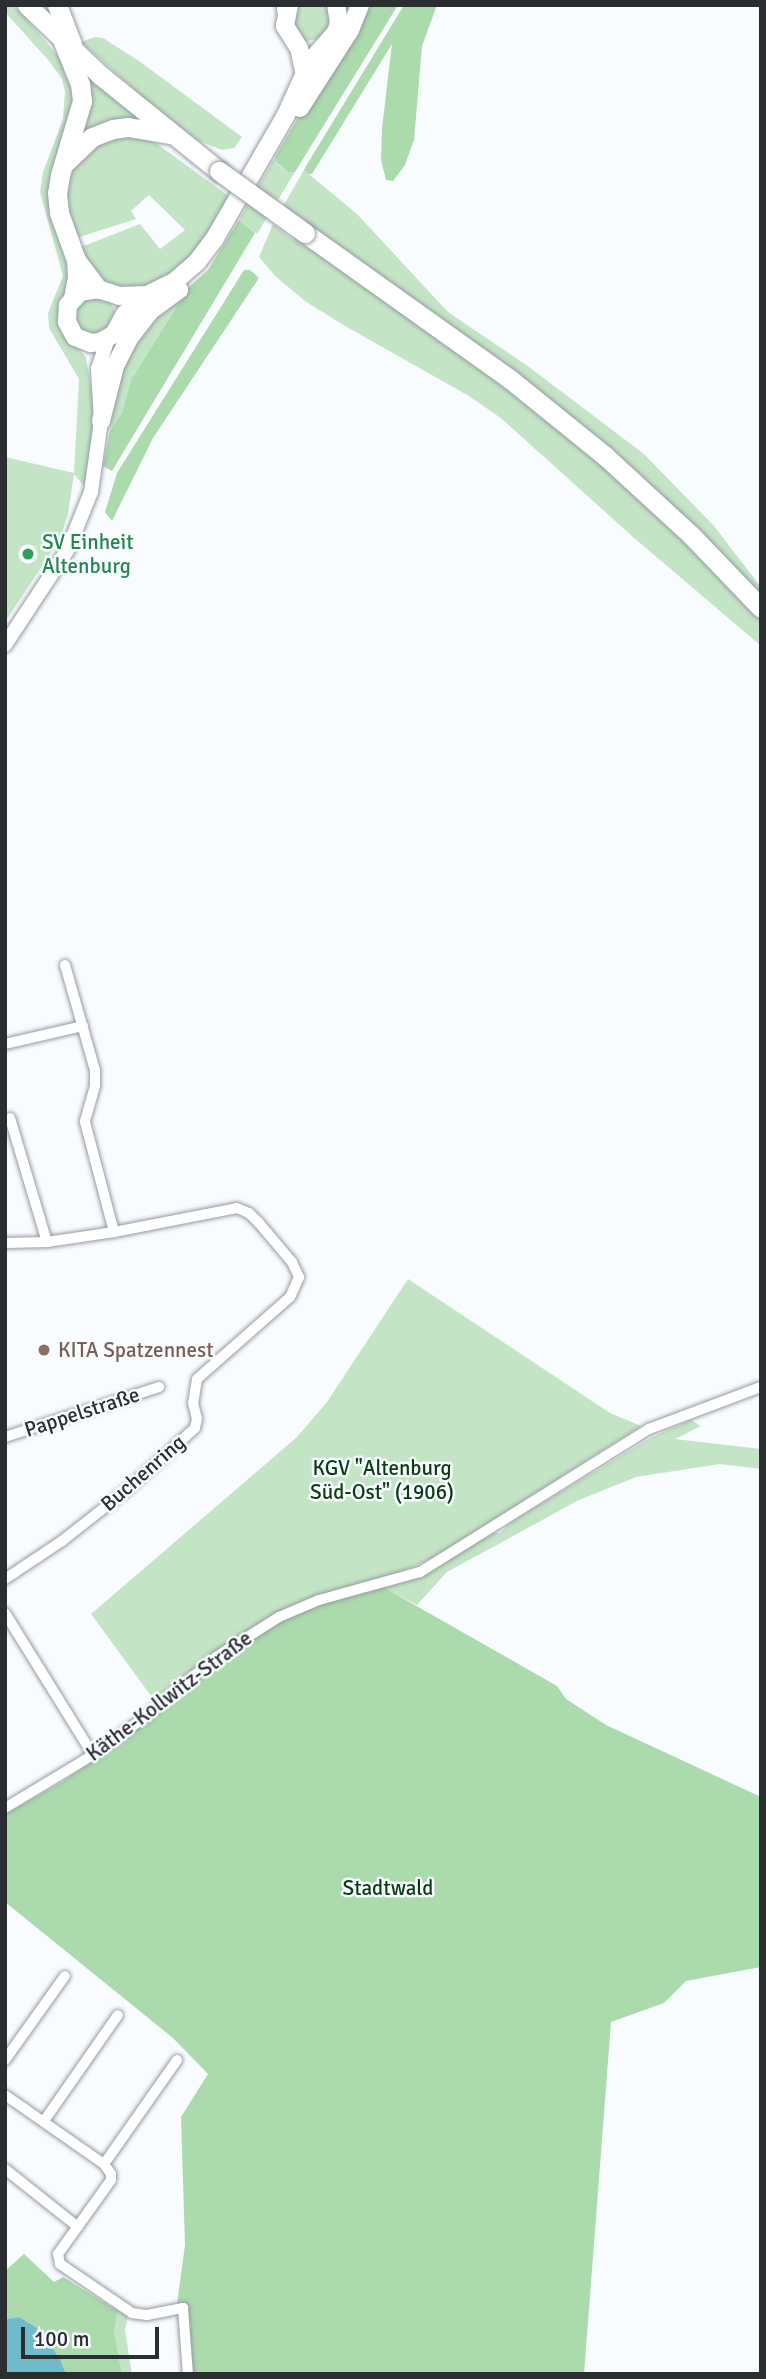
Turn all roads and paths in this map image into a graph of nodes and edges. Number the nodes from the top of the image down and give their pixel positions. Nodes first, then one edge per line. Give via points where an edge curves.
1 (27, 5) edge
2 (57, 5) edge
3 (360, 5) edge
4 (287, 7) edge
5 (339, 8) edge
6 (294, 40) junction
7 (322, 44) junction
8 (70, 49) junction
9 (304, 72) junction
10 (171, 135) junction
11 (65, 164) junction
12 (76, 260) junction
13 (104, 291) junction
14 (147, 295) junction
15 (73, 298) junction
16 (120, 320) junction
17 (108, 339) junction
18 (83, 341) junction
19 (98, 369) junction
20 (101, 421) junction
21 (761, 608) edge
22 (5, 645) edge
23 (65, 965) dead end
24 (83, 1026) junction
25 (5, 1044) edge
26 (10, 1118) dead end
27 (114, 1232) junction
28 (47, 1242) junction
29 (5, 1243) edge
30 (159, 1387) dead end
31 (761, 1387) edge
32 (5, 1437) edge
33 (5, 1579) edge
34 (5, 1613) edge
35 (93, 1755) junction
36 (5, 1808) edge
37 (65, 1976) dead end
38 (118, 2015) dead end
39 (5, 2060) edge
40 (177, 2060) dead end
41 (5, 2095) edge
42 (44, 2121) junction
43 (104, 2164) junction
44 (5, 2169) edge
45 (78, 2227) junction
46 (188, 2374) edge

1 - 8 highway
2 - 8 highway
3 - 20 main road via 350,30 218,252 200,274 150,311 130,337 113,373
4 - 6 main road via 285,26
5 - 7 main road via 336,32
6 - 7 main road via 308,46
6 - 9 main road
7 - 9 main road
8 - 10 highway
8 - 11 highway via 82,101
9 - 14 main road via 286,115 215,238 184,274
10 - 11 highway via 128,127 113,129 92,137
10 - 21 highway, bridge via 510,379 605,456
11 - 12 highway via 57,193 59,213
12 - 13 highway
12 - 15 highway
13 - 14 main road
13 - 15 main road via 80,292
13 - 16 main road via 119,305
14 - 16 main road
15 - 18 main road via 67,322 75,337
16 - 17 main road
17 - 18 main road
17 - 19 street
18 - 19 street
19 - 20 street
20 - 22 street via 91,492 77,529
23 - 24 street
24 - 25 street
24 - 27 street via 95,1070 85,1122
26 - 28 street
27 - 28 street, Buchenring
27 - 33 street, Buchenring via 237,1209 259,1223 292,1262 299,1278 290,1297 197,1379 195,1428 128,1489
28 - 29 street, Buchenring
30 - 32 street, Pappelstraße
31 - 35 street, Käthe-Kollwitz-Straße via 649,1429 420,1572 319,1600 279,1617 216,1657
34 - 35 street
35 - 36 street, Käthe-Kollwitz-Straße
37 - 39 street
38 - 42 street
40 - 43 street
41 - 42 street
42 - 43 street
43 - 45 street via 111,2180
44 - 45 street
45 - 46 street via 58,2254 60,2264 132,2314 183,2308

